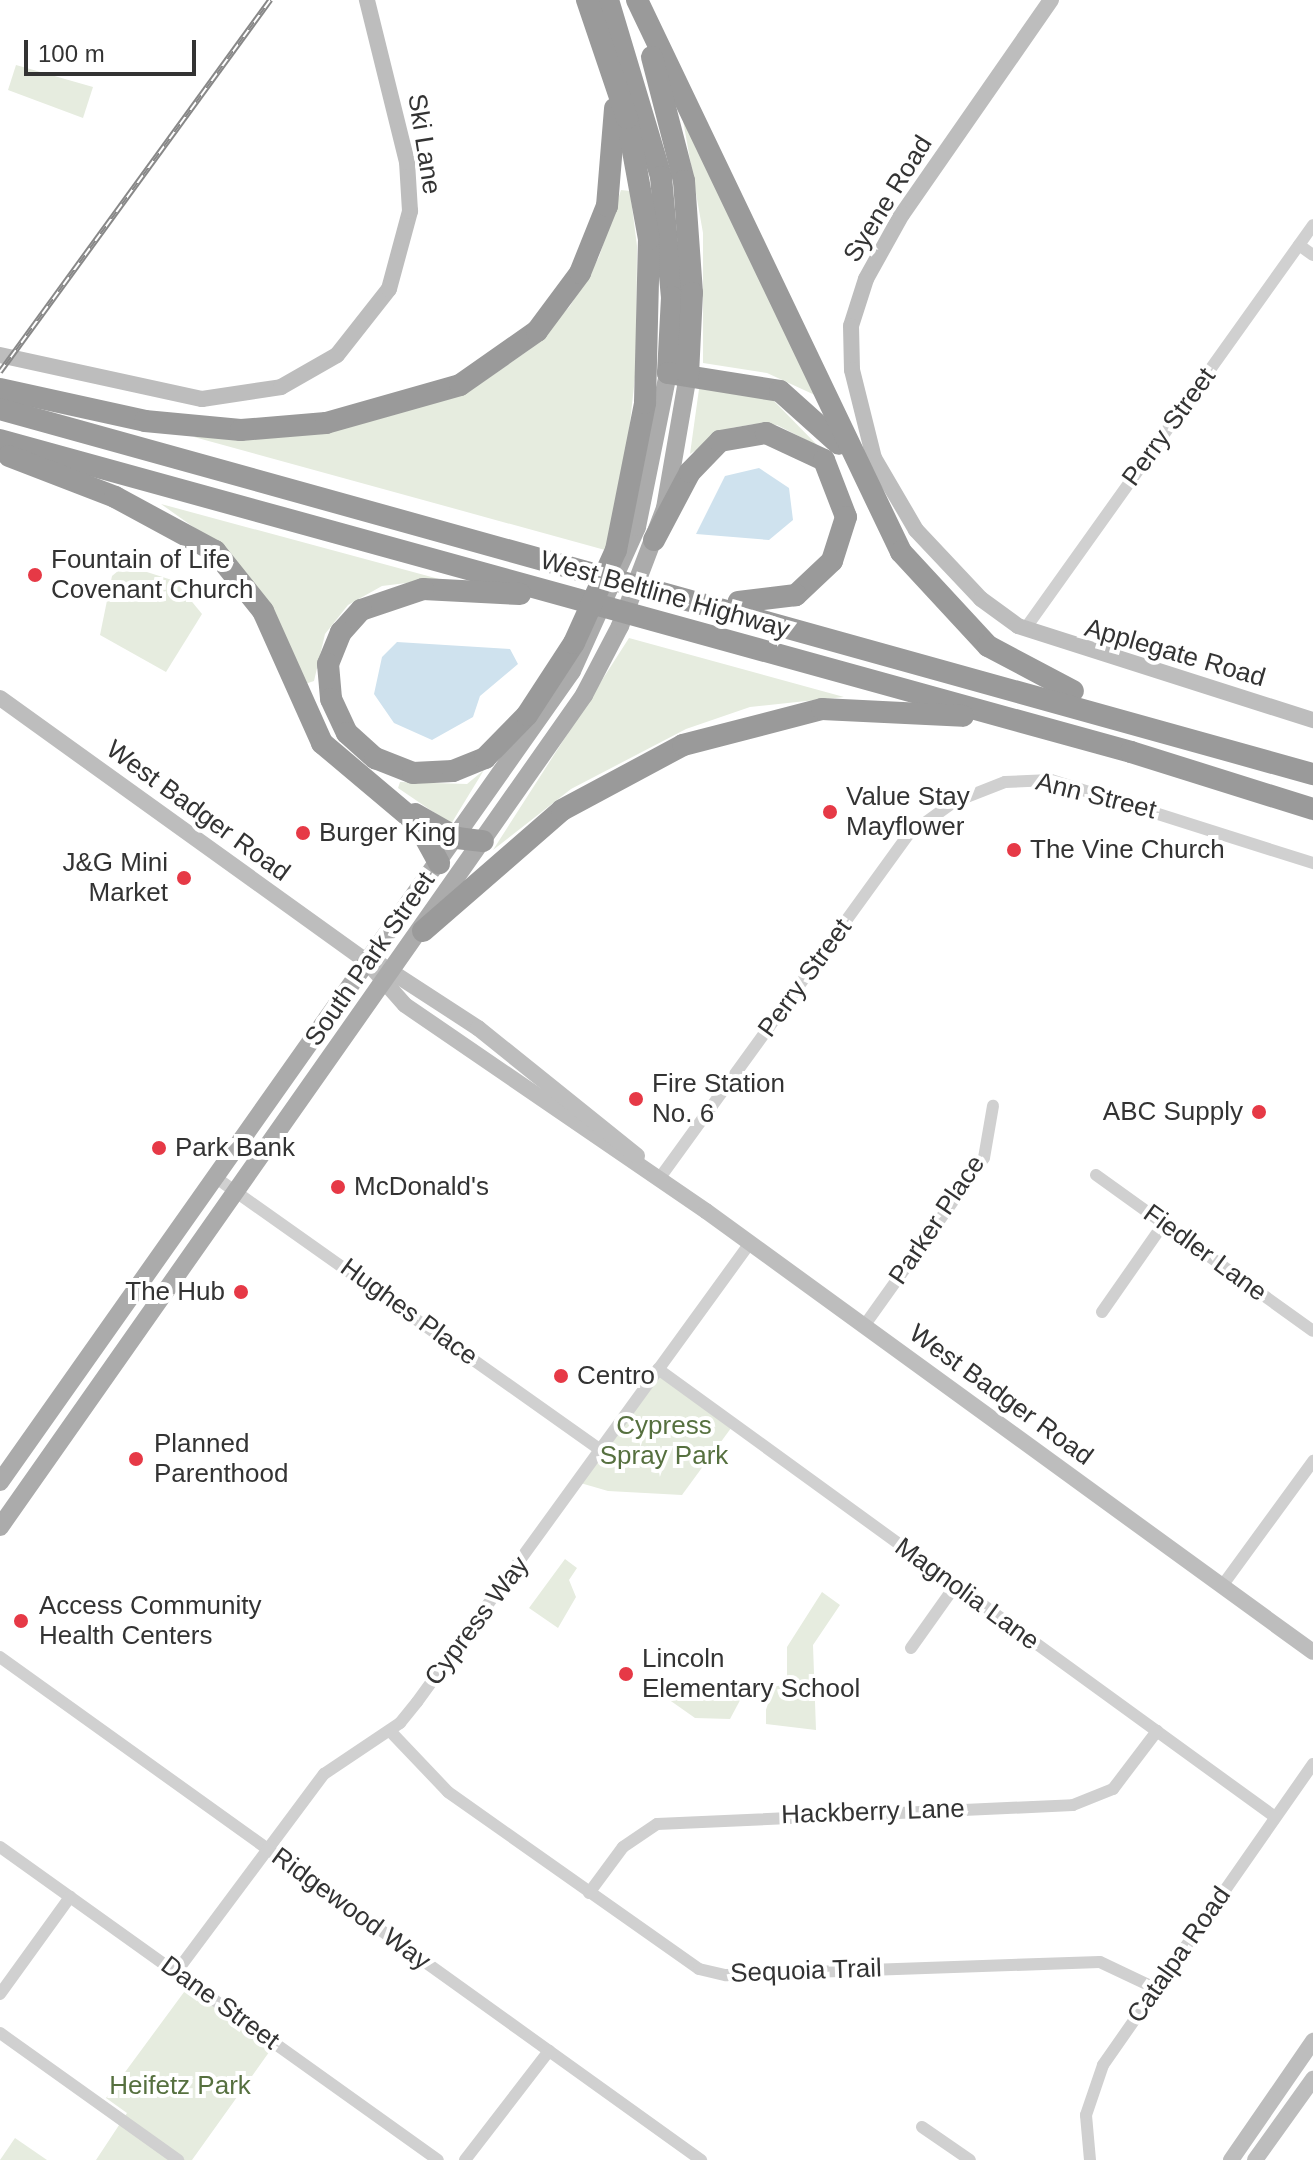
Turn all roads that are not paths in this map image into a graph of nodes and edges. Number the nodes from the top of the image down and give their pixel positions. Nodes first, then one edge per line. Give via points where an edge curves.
1 (367, 0) edge
2 (587, 0) edge
3 (608, 0) edge
4 (629, 0) edge
5 (637, 0) edge
6 (1051, 0) edge
7 (615, 78) junction
8 (1313, 225) edge
9 (1299, 245) junction
10 (1313, 255) edge
11 (0, 355) edge
12 (678, 374) junction
13 (3, 400) edge
14 (0, 440) edge
15 (0, 452) edge
16 (862, 473) junction
17 (654, 540) junction
18 (569, 598) junction
19 (710, 602) junction
20 (1025, 629) junction
21 (0, 698) edge
22 (1008, 718) junction
23 (1313, 720) edge
24 (1309, 773) edge
25 (969, 795) joint
26 (393, 802) junction
27 (1313, 809) edge
28 (457, 838) junction
29 (483, 841) junction
30 (439, 863) junction
31 (1313, 863) edge
32 (423, 931) junction
33 (367, 962) junction
34 (390, 978) junction
35 (993, 1106) dead end
36 (1096, 1175) dead end
37 (215, 1177) junction
38 (659, 1179) junction
39 (237, 1192) junction
40 (1164, 1223) junction
41 (750, 1243) junction
42 (1102, 1312) dead end
43 (864, 1326) junction
44 (1313, 1331) edge
45 (658, 1369) junction
46 (600, 1450) junction
47 (1313, 1461) edge
48 (1, 1477) edge
49 (24, 1493) junction
50 (0, 1527) edge
51 (955, 1586) junction
52 (1222, 1586) junction
53 (911, 1648) dead end
54 (1313, 1652) edge
55 (0, 1657) edge
56 (390, 1731) junction
57 (1157, 1731) junction
58 (1313, 1764) edge
59 (1275, 1817) junction
60 (0, 1847) edge
61 (267, 1848) junction
62 (589, 1893) junction
63 (70, 1897) junction
64 (177, 1971) junction
65 (1155, 1988) junction
66 (0, 1994) edge
67 (0, 2033) edge
68 (1313, 2041) edge
69 (549, 2051) junction
70 (1313, 2079) edge
71 (922, 2127) dead end
72 (178, 2160) edge
73 (438, 2160) edge
74 (465, 2160) edge
75 (701, 2160) edge
76 (970, 2160) edge
77 (1090, 2160) edge
78 (1231, 2160) edge
79 (1255, 2160) edge

1 - 11 street, Ski Lane via 407,162 410,211 400,265 364,327 323,366 281,387 234,397 163,395
2 - 7 highway
3 - 12 highway via 631,59 661,177
4 - 12 highway via 656,65 684,181 692,293
5 - 16 highway
6 - 20 street, Syene Road via 902,214 866,279 851,326 859,413 889,486 948,567
7 - 13 highway via 613,174 587,258 537,331 460,385 326,423 241,430
7 - 18 highway via 649,239 650,354 635,482 589,616 505,742 469,766 437,773 399,768 364,750 340,721 328,687 332,650 350,621 375,602 439,589
8 - 9 street, Perry Street
9 - 10 street
9 - 20 street, Perry Street
12 - 16 highway via 756,383 801,403
12 - 17 main road, South Park Street
12 - 28 main road, South Park Street via 650,481 594,631
13 - 19 highway, West Beltline Highway
14 - 18 highway, West Beltline Highway
15 - 26 highway via 115,497 215,551 263,611 322,743
16 - 24 highway via 912,568 1002,656 1053,683
17 - 19 highway via 690,472 720,441 766,433 824,460 846,517 823,573 777,602
17 - 29 main road, South Park Street via 596,675
18 - 22 highway, West Beltline Highway
19 - 24 highway, West Beltline Highway
20 - 23 street, Applegate Road
21 - 33 street, West Badger Road
22 - 27 highway, West Beltline Highway
22 - 32 highway via 843,708 738,728 604,784 499,858
25 - 31 street, Ann Street via 1015,780 1051,780
25 - 38 street, Perry Street via 908,835
26 - 28 highway
26 - 30 highway via 432,843
28 - 29 highway
28 - 30 main road, South Park Street
29 - 32 main road, South Park Street
30 - 33 main road, South Park Street
32 - 34 main road, South Park Street
33 - 34 street, West Badger Road
33 - 37 main road, South Park Street
34 - 38 street, West Badger Road
34 - 38 street, West Badger Road via 501,1045
34 - 39 main road, South Park Street
35 - 43 street, Parker Place via 984,1158
36 - 40 street, Fiedler Lane
37 - 39 street, Hughes Place
37 - 48 main road, South Park Street
38 - 41 street, West Badger Road
39 - 46 street, Hughes Place
39 - 49 main road, South Park Street
40 - 42 street
40 - 44 street, Fiedler Lane
41 - 43 street, West Badger Road
41 - 45 street, Cypress Way
43 - 52 street, West Badger Road
45 - 46 street, Cypress Way
45 - 51 street, Magnolia Lane
46 - 56 street, Cypress Way
47 - 52 street
48 - 49 street
49 - 50 main road, South Park Street
51 - 53 street
51 - 57 street, Magnolia Lane
52 - 54 street, West Badger Road
55 - 61 street, Ridgewood Way
56 - 61 street, Cypress Way via 324,1774
56 - 62 street, Sequoia Trail via 441,1786
57 - 59 street, Magnolia Lane
57 - 62 street, Hackberry Lane via 1113,1789 1073,1805 657,1824 623,1847
58 - 59 street, Catalpa Road
59 - 65 street, Catalpa Road
60 - 63 street, Dane Street
61 - 64 street, Cypress Way
61 - 69 street, Ridgewood Way
62 - 65 street, Sequoia Trail via 685,1962 726,1975 1100,1962
63 - 64 street, Dane Street
63 - 66 street
64 - 73 street, Dane Street
65 - 77 street, Catalpa Road via 1091,2090
67 - 72 street
68 - 78 street
69 - 74 street
69 - 75 street, Ridgewood Way
70 - 79 street
71 - 76 street

